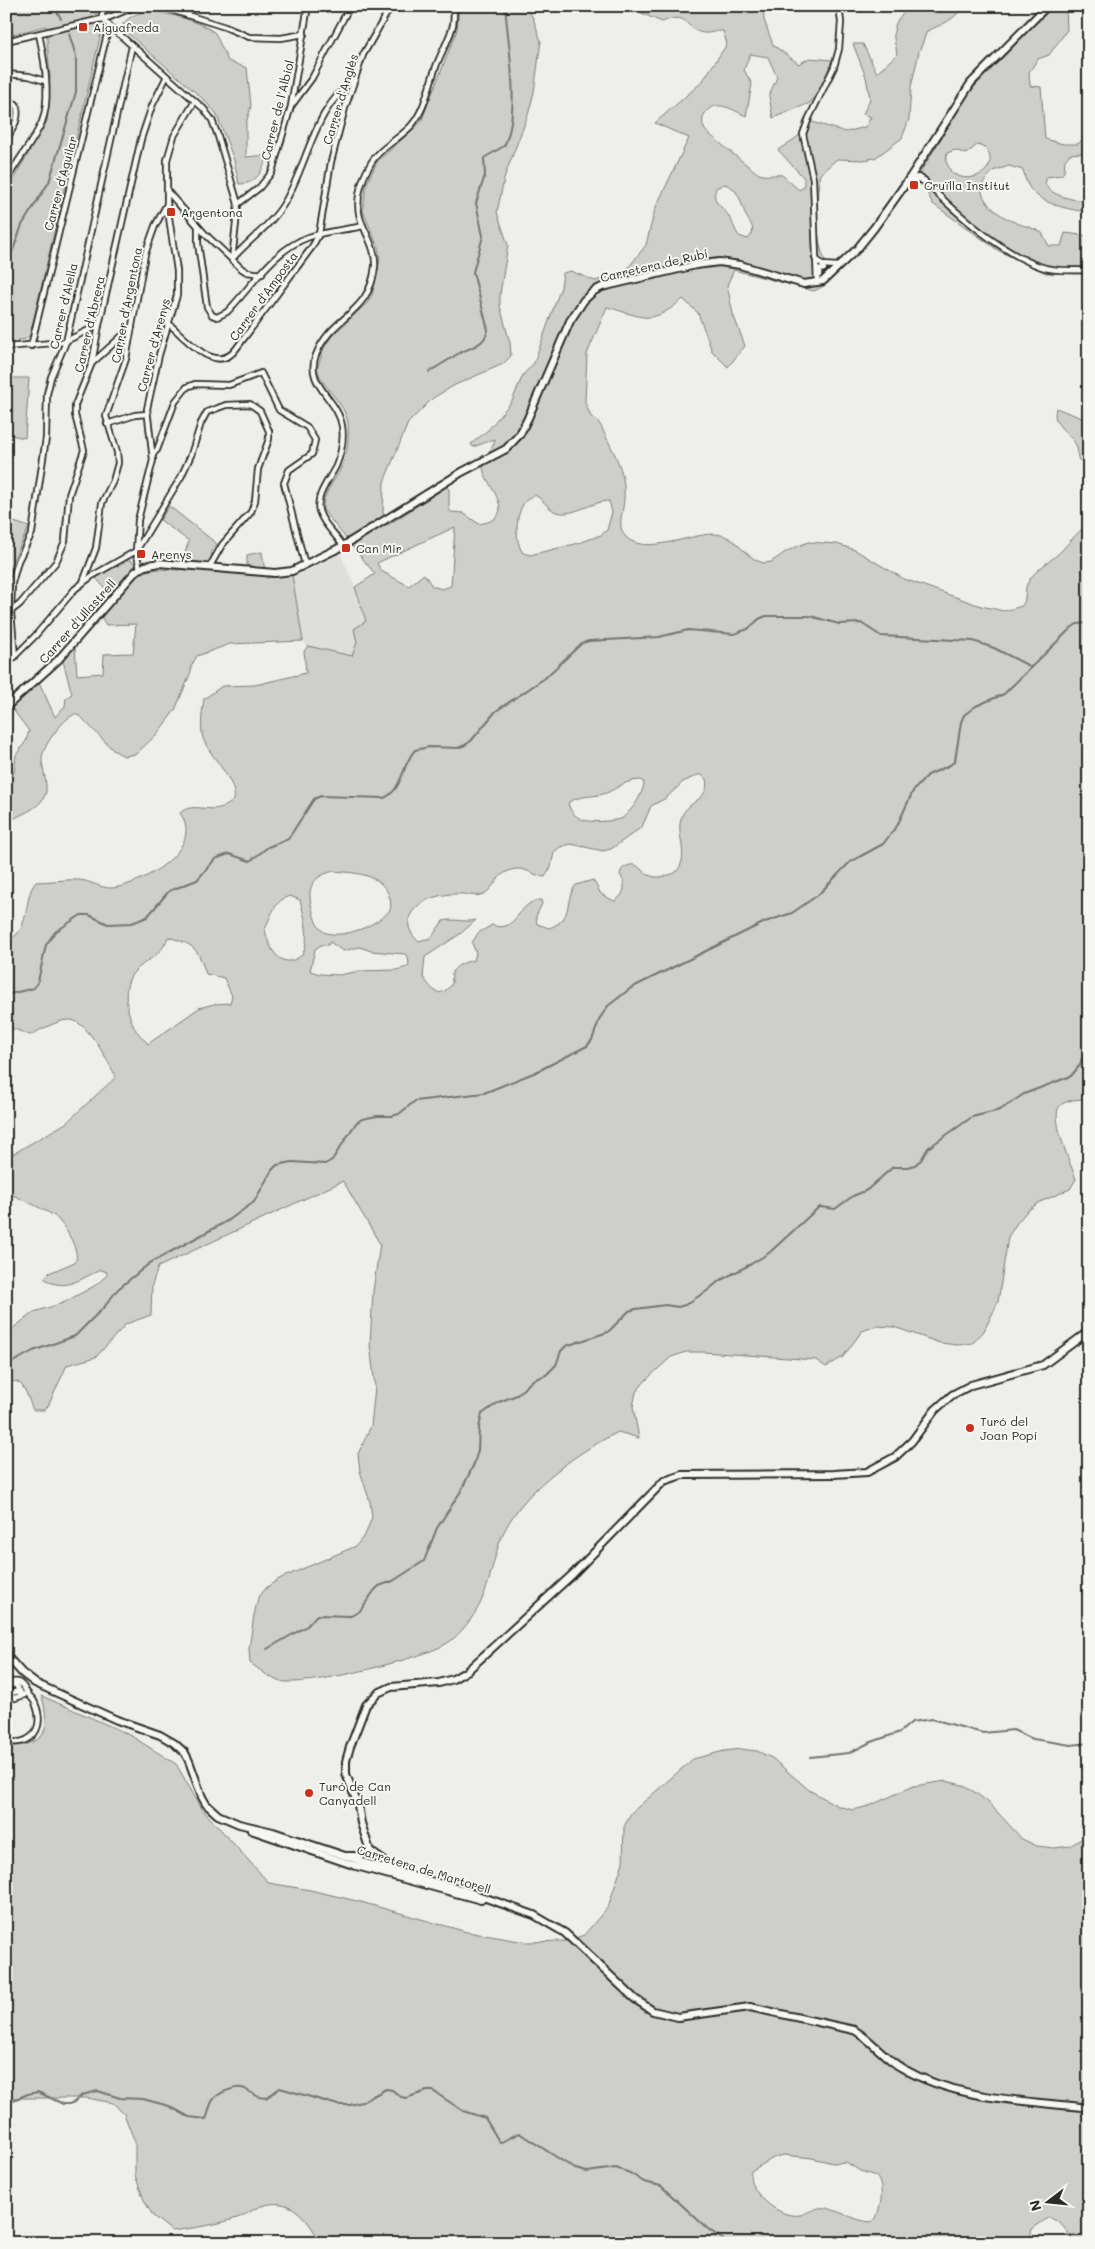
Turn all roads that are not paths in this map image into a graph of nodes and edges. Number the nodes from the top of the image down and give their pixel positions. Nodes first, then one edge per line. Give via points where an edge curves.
1 (102, 6) edge
2 (136, 6) edge
3 (159, 6) edge
4 (308, 6) edge
5 (350, 6) edge
6 (391, 6) edge
7 (454, 6) edge
8 (839, 6) edge
9 (1047, 6) edge
10 (102, 19) junction
11 (109, 26) junction
12 (39, 34) junction
13 (304, 34) junction
14 (6, 41) edge
15 (132, 46) junction
16 (6, 74) edge
17 (166, 78) junction
18 (45, 80) junction
19 (355, 80) junction
20 (6, 100) edge
21 (195, 101) junction
22 (291, 106) junction
23 (6, 140) edge
24 (7, 167) edge
25 (916, 169) junction
26 (10, 172) junction
27 (909, 179) junction
28 (924, 181) junction
29 (6, 182) edge
30 (167, 190) junction
31 (167, 204) junction
32 (238, 204) junction
33 (363, 226) junction
34 (198, 227) junction
35 (319, 234) junction
36 (814, 257) junction
37 (232, 260) junction
38 (838, 266) junction
39 (815, 267) junction
40 (823, 267) junction
41 (1089, 270) edge
42 (262, 274) junction
43 (823, 277) junction
44 (816, 283) junction
45 (169, 324) junction
46 (99, 325) junction
47 (133, 327) junction
48 (66, 342) junction
49 (31, 346) junction
50 (6, 347) edge
51 (92, 363) junction
52 (147, 414) junction
53 (107, 424) junction
54 (153, 454) junction
55 (343, 546) junction
56 (136, 551) junction
57 (305, 565) junction
58 (210, 566) junction
59 (140, 569) junction
60 (83, 582) junction
61 (6, 600) edge
62 (8, 613) edge
63 (15, 657) junction
64 (6, 665) edge
65 (6, 707) edge
66 (1089, 1331) edge
67 (6, 1656) edge
68 (6, 1683) edge
69 (20, 1691) junction
70 (26, 1694) junction
71 (6, 1695) edge
72 (6, 1741) edge
73 (239, 1824) junction
74 (367, 1853) junction
75 (343, 1856) junction
76 (376, 1856) junction
77 (369, 1864) junction
78 (353, 1865) junction
79 (400, 1873) junction
80 (406, 1880) junction
81 (494, 1902) junction
82 (1089, 2108) edge

1 - 10 street
2 - 10 street
3 - 13 street via 249,37 281,38
4 - 13 street, Carrer de l'Albiol
5 - 22 street via 312,78
6 - 19 street, Carrer d'Anglès via 366,50
7 - 33 street via 451,32 422,110 411,126 368,168 358,199
8 - 36 street via 840,49 803,134 813,179
9 - 25 street, Carretera de Rubí via 971,83
10 - 11 street
10 - 12 street
11 - 15 street
11 - 49 street, Carrer d'Aguilar
12 - 14 street
12 - 18 street
13 - 22 street, Carrer de l'Albiol
15 - 17 street
15 - 48 street, Carrer d'Alella
16 - 18 street
17 - 21 street
17 - 46 street, Carrer d'Abrera via 141,139
18 - 26 street via 42,120
19 - 35 street, Carrer d'Anglès via 338,134
19 - 37 street via 340,92 323,117 282,206
20 - 23 street via 16,104 18,111
21 - 30 street, Carrer d'Arenys via 171,143 166,166
21 - 32 street via 214,126
22 - 32 street, Carrer de l'Albiol via 270,176
24 - 26 street
25 - 27 street, Carretera de Rubí
25 - 28 street
26 - 29 street
27 - 28 street
27 - 38 street, Carretera de Rubí via 857,249
28 - 41 street via 968,222 1006,248 1044,268
30 - 31 street, Carrer d'Arenys
30 - 34 street
31 - 45 street, Carrer d'Arenys via 178,288
31 - 47 street, Carrer d'Argentona via 157,220 145,254
32 - 37 street
33 - 35 street
33 - 55 street via 375,256 371,287 356,308 326,337 313,366 316,381 342,423 340,456 318,504 324,521
34 - 37 street
34 - 42 street via 205,295 212,315 219,317 227,312
35 - 42 street via 290,246
35 - 45 street, Carrer d'Amposta via 229,357 211,358
36 - 39 street
36 - 40 street
37 - 42 street via 247,272
38 - 40 street
38 - 43 street, Carretera de Rubí
39 - 43 street
39 - 44 street
40 - 43 street
40 - 43 street via 819,270
43 - 44 street, Carretera de Rubí
44 - 55 street, Carretera de Rubí via 804,284 719,262 615,283 594,291 570,321 528,418 512,443
45 - 52 street, Carrer d'Arenys via 156,365
46 - 48 street
46 - 51 street, Carrer d'Abrera
47 - 51 street
47 - 53 street, Carrer d'Argentona via 121,377 107,413
48 - 49 street
48 - 62 street, Carrer d'Alella via 47,394 46,438 34,524 15,569
49 - 50 street
51 - 62 street, Carrer d'Abrera via 74,410 84,450 69,495 64,546 56,562
52 - 53 street
52 - 54 street, Carrer d'Arenys
53 - 60 street via 118,463 102,503 96,548
54 - 56 street, Carrer d'Arenys via 138,520
54 - 57 street via 175,402 187,387 194,384 229,385 261,373 279,410 307,427 315,440 312,454 289,470 284,483
55 - 57 street, Carretera de Rubí
56 - 58 street via 181,477 207,412 226,405 250,404 260,411 269,431 259,464 255,501 253,509 222,545
56 - 59 street, Carrer d'Arenys
56 - 60 street
57 - 58 street, Carretera de Rubí via 275,573
58 - 59 street, Carretera de Rubí via 159,563
59 - 65 street, Carrer d'Ullastrell via 58,660
60 - 63 street
61 - 62 street
62 - 63 street, Carrer d'Alella
63 - 64 street
66 - 74 street via 1043,1365 971,1385 952,1395 895,1457 867,1472 682,1475 661,1483 573,1574 467,1671 439,1683 391,1687 370,1700 354,1734 346,1770 358,1805
67 - 73 street, Carretera de Martorell via 36,1684 174,1743 185,1753 206,1804 218,1815
68 - 69 street via 16,1685
68 - 70 street via 18,1682 26,1689
69 - 70 street
69 - 71 street
70 - 71 street via 15,1698
70 - 72 street via 36,1704 38,1724 35,1734 22,1743
73 - 75 street, Carretera de Martorell
73 - 78 street
74 - 75 street
74 - 76 street
74 - 77 street via 365,1860
75 - 77 street, Carretera de Martorell
76 - 77 street via 374,1863
76 - 79 street
77 - 78 street
77 - 79 street, Carretera de Martorell
77 - 80 street
78 - 80 street
79 - 81 street, Carretera de Martorell
80 - 81 street
81 - 82 street, Carretera de Martorell via 534,1915 557,1927 639,2001 661,2014 678,2017 737,2007 762,2008 854,2030 901,2068 966,2093

